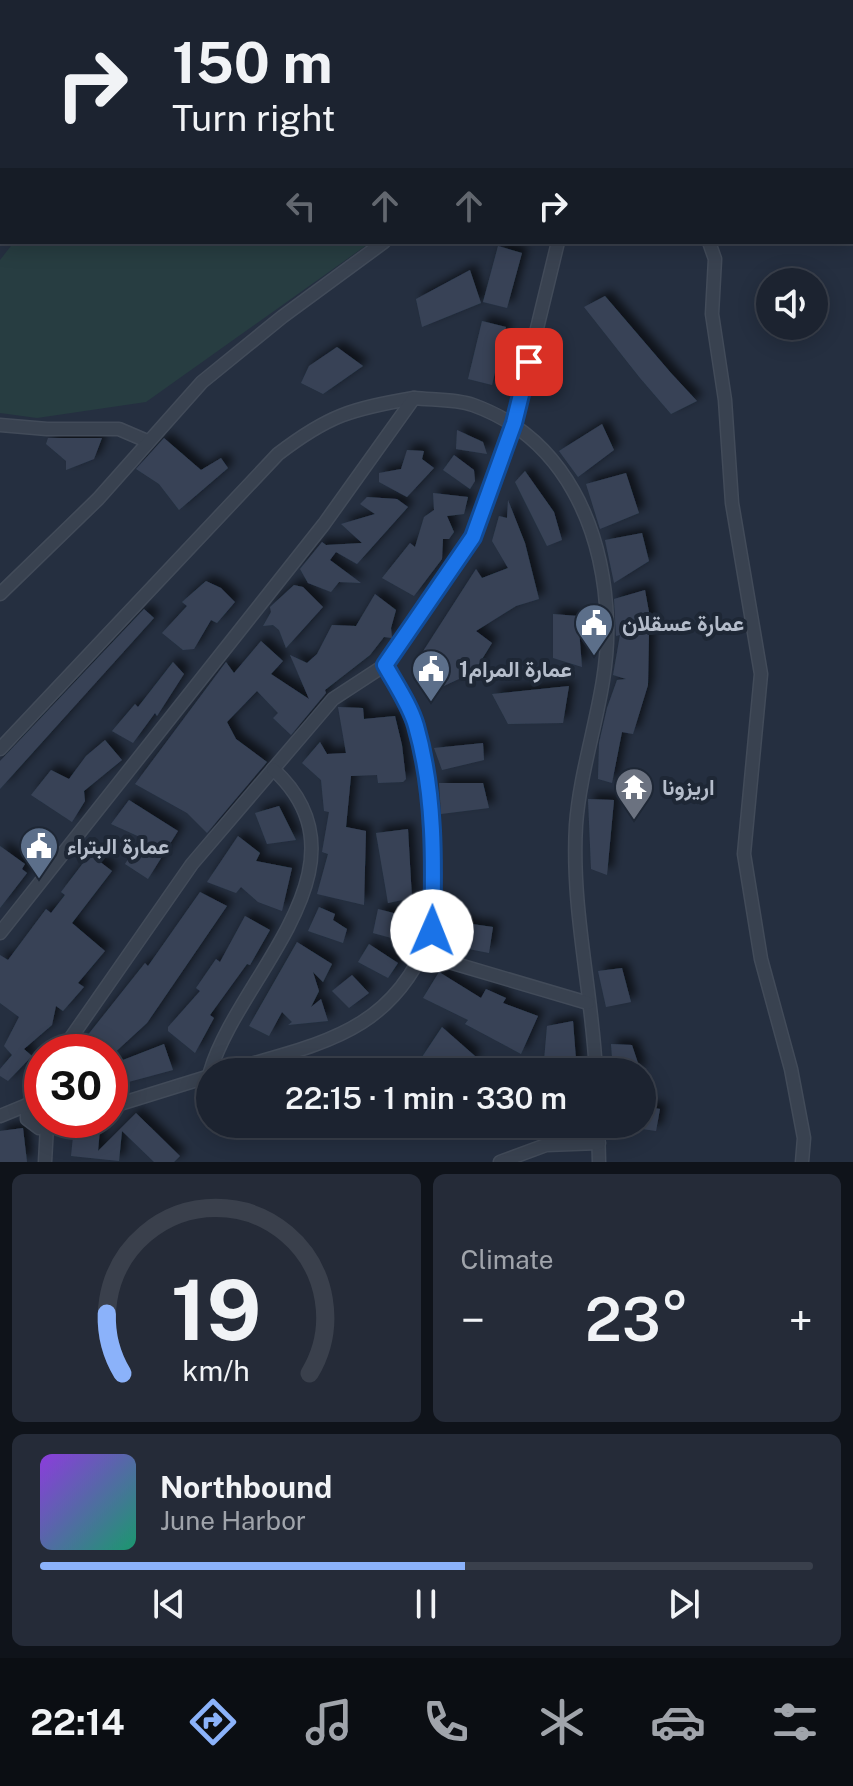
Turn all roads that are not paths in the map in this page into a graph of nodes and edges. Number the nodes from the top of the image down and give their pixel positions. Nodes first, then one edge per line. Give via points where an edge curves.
1 (381, 244) edge
2 (558, 244) edge
3 (710, 244) edge
4 (414, 398) junction
5 (514, 423) junction
6 (0, 425) edge
7 (147, 441) junction
8 (0, 594) edge
9 (385, 665) junction
10 (0, 749) edge
11 (273, 769) junction
12 (0, 933) edge
13 (422, 954) junction
14 (588, 1003) junction
15 (74, 1034) edge
16 (215, 1058) edge
17 (269, 1058) edge
18 (594, 1058) edge
19 (196, 1079) edge
20 (128, 1101) edge
21 (24, 1106) edge
22 (0, 1116) edge
23 (49, 1138) edge
24 (599, 1138) edge
25 (599, 1143) junction
26 (45, 1162) edge
27 (500, 1162) edge
28 (599, 1162) edge
29 (802, 1162) edge

1 - 7 street via 202,382
2 - 5 street
3 - 29 street via 732,503 761,674 744,854 761,959 804,1138
4 - 5 street via 470,404
4 - 10 street via 349,409 278,454
4 - 12 street via 324,524
5 - 9 street via 473,537
5 - 14 street via 562,469 582,503 608,623 576,825
6 - 7 street via 119,429
7 - 8 street via 98,499
9 - 11 street via 333,699
9 - 13 street via 416,725 432,814 432,931
11 - 15 street via 192,864
11 - 16 street via 305,807 308,872 287,933
13 - 14 street
13 - 17 street via 388,1002 348,1033
14 - 18 street
19 - 20 street
21 - 22 street
23 - 26 street
24 - 25 street
25 - 27 street via 546,1145
25 - 28 street

